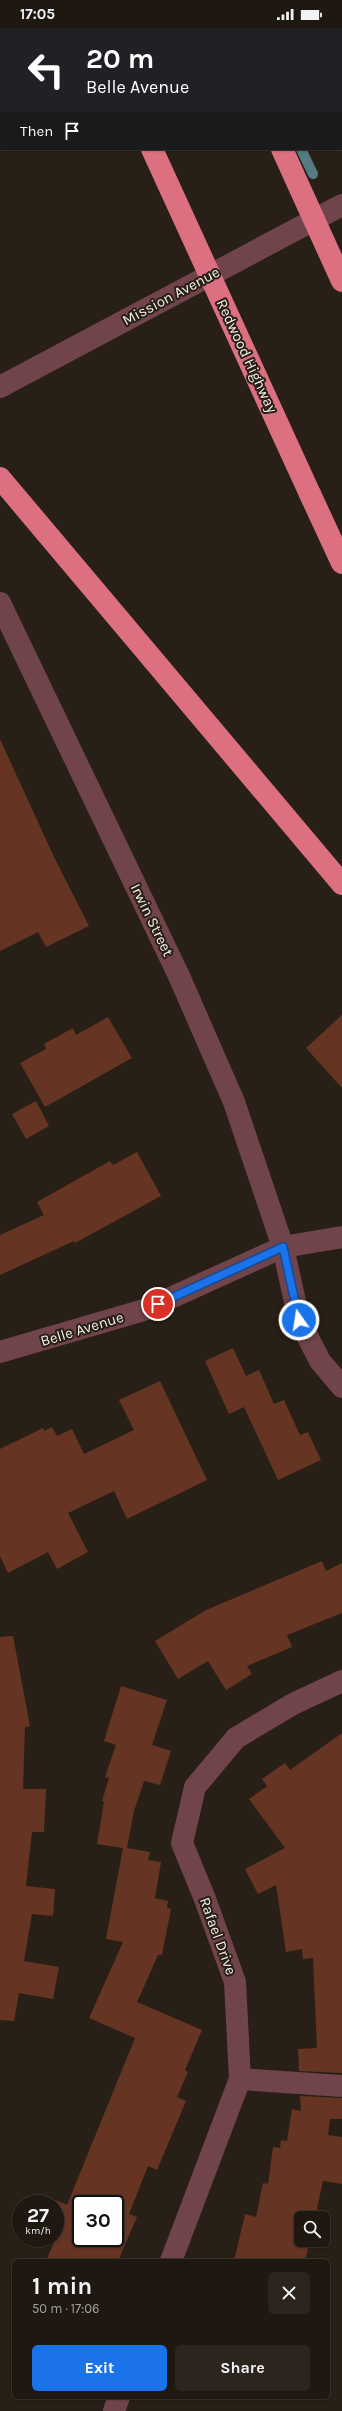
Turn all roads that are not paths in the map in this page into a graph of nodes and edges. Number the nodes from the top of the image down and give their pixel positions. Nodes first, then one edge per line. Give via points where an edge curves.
1 (152, 150) edge
2 (282, 150) edge
3 (342, 205) edge
4 (342, 281) edge
5 (0, 387) edge
6 (0, 478) edge
7 (342, 563) edge
8 (0, 603) edge
9 (342, 884) edge
10 (342, 1237) edge
11 (283, 1247) junction
12 (2, 1349) edge
13 (342, 1387) edge
14 (342, 1681) edge
15 (240, 2079) junction
16 (342, 2086) edge
17 (172, 2259) edge
18 (118, 2399) edge
19 (114, 2411) edge

1 - 7 highway, Redwood Highway, bridge
2 - 4 highway, bridge
3 - 5 street, Mission Avenue
6 - 9 highway
8 - 11 street, Irwin Street via 179,976 234,1102
10 - 11 street, Belle Avenue
11 - 12 street, Belle Avenue via 144,1310
11 - 13 street via 299,1320 320,1361
14 - 15 street, Rafael Drive via 293,1704 236,1738 195,1787 182,1843 235,1982
15 - 16 street
15 - 17 street, Rafael Drive
18 - 19 street

